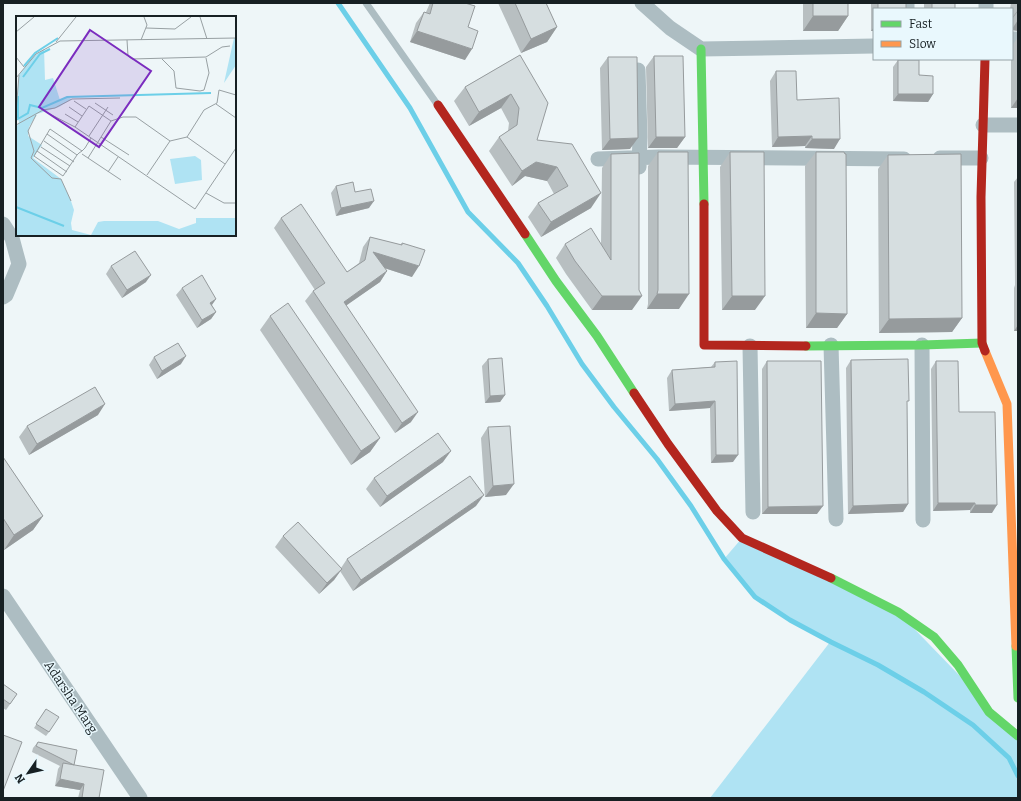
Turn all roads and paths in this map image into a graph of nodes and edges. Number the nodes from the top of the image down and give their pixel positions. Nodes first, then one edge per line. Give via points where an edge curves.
1 (366, 3) edge
2 (642, 3) edge
3 (873, 46) edge
4 (701, 49) junction
5 (985, 60) edge
6 (638, 70) edge
7 (438, 105) joint
8 (1018, 124) edge
9 (983, 125) junction
10 (704, 157) junction
11 (639, 158) junction
12 (981, 158) junction
13 (598, 159) dead end
14 (639, 181) edge
15 (3, 224) edge
16 (3, 297) edge
17 (982, 343) junction
18 (832, 345) junction
19 (922, 345) junction
20 (750, 346) junction
21 (753, 512) dead end
22 (836, 519) dead end
23 (923, 520) dead end
24 (3, 596) edge
25 (1018, 698) edge
26 (1018, 736) edge
27 (140, 798) edge

1 - 7 lane
2 - 4 street via 670,28
3 - 4 street
4 - 10 street
5 - 9 street
6 - 11 street
7 - 26 street via 668,444 717,511 742,538 848,586 898,612 934,637 958,665 989,712
8 - 9 street
9 - 12 street
10 - 11 street
10 - 12 street
10 - 20 street via 704,344
11 - 13 street
11 - 14 street
12 - 17 street
15 - 16 street via 12,238 19,264
17 - 19 street
17 - 25 street via 1007,404
18 - 19 street
18 - 20 street
18 - 22 street
19 - 23 street
20 - 21 street
24 - 27 street, Adarsha Marg

